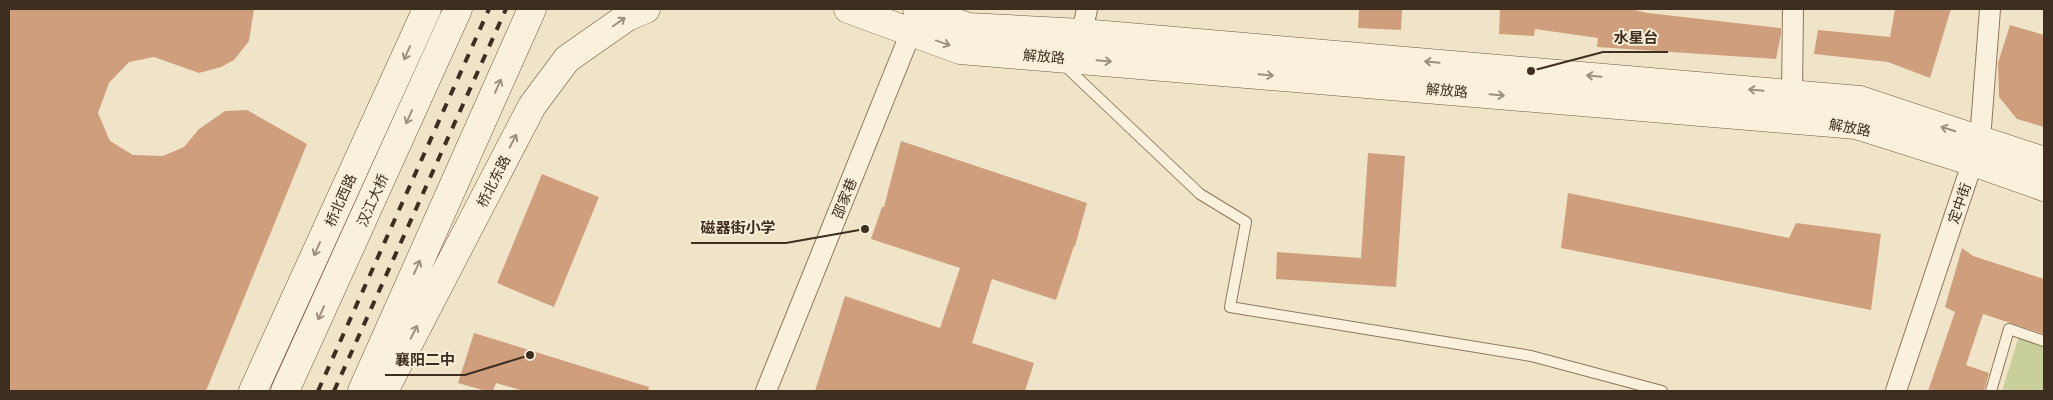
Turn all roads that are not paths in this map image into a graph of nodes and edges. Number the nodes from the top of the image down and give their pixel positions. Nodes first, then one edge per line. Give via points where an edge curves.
1 (427, 9) edge
2 (458, 9) edge
3 (532, 9) edge
4 (646, 9) edge
5 (848, 9) edge
6 (1793, 9) edge
7 (1990, 9) edge
8 (914, 20) edge
9 (1084, 21) edge
10 (1056, 57) junction
11 (1792, 93) junction
12 (1976, 151) junction
13 (2044, 161) edge
14 (2044, 188) edge
15 (2044, 341) edge
16 (382, 390) edge
17 (253, 391) edge
18 (285, 391) edge
19 (766, 391) edge
20 (1662, 391) edge
21 (1896, 391) edge
22 (1991, 391) edge

1 -> 17 main road, 桥北西路
2 -> 18 main road, 汉江大桥
16 -> 3 main road
16 -> 4 main road, 桥北东路 via 532,106 567,59 627,17
5 - 8 main road, 解放路
6 - 11 street
7 - 12 street, 定中街
8 - 9 main road, 解放路 via 968,27
8 -> 10 main road, 解放路 via 960,50
8 - 19 street, 邵家巷
11 -> 9 main road, 解放路
10 -> 12 main road, 解放路 via 1856,125
10 - 20 lane via 1200,194 1246,222 1230,307 1531,356
12 -> 11 main road, 解放路 via 1860,100
12 - 13 main road, 解放路
12 - 14 main road, 解放路
12 - 21 street, 定中街
15 - 22 lane via 2009,328

